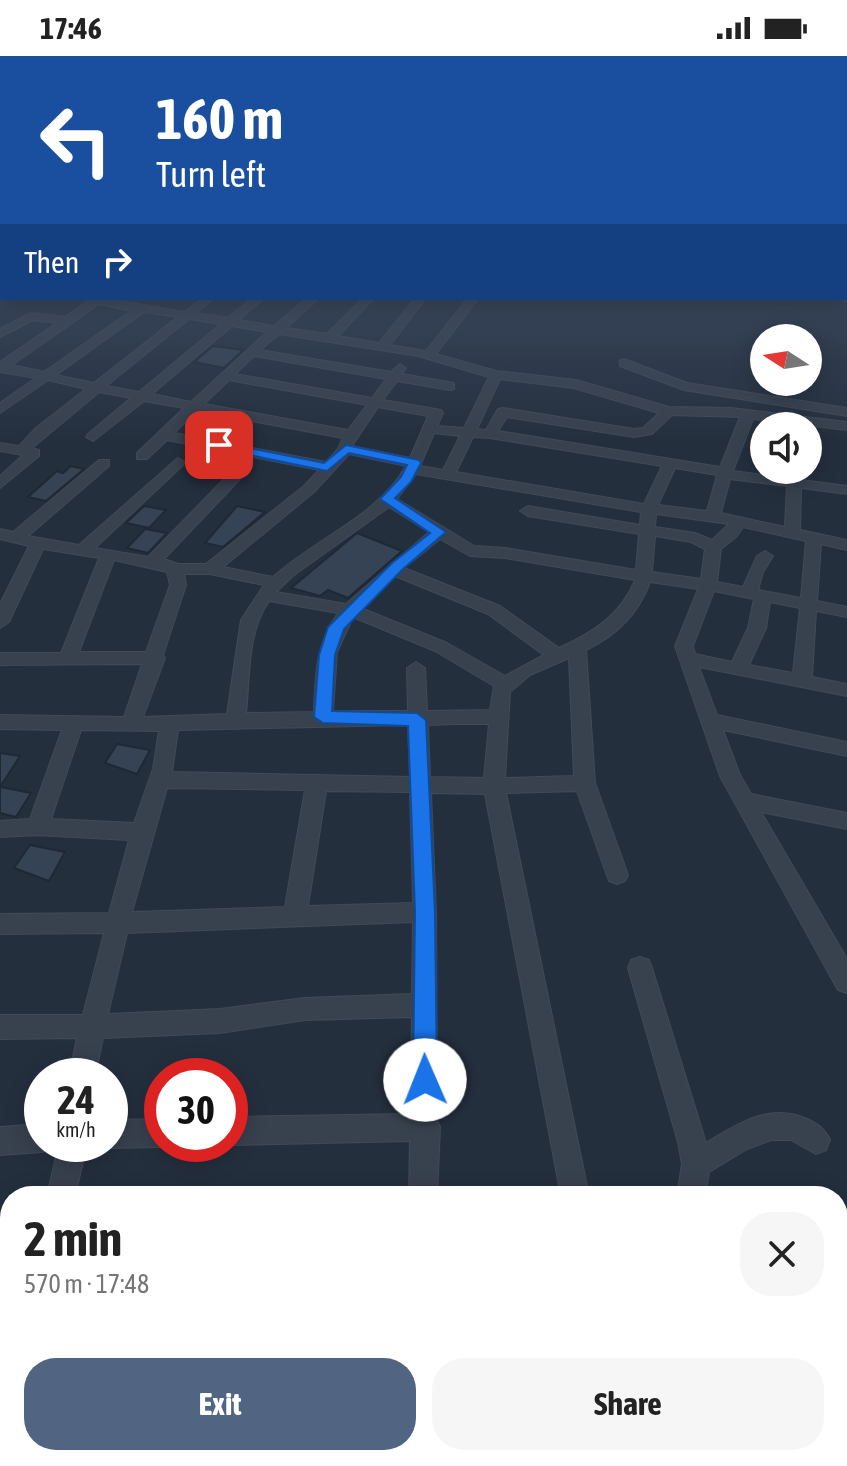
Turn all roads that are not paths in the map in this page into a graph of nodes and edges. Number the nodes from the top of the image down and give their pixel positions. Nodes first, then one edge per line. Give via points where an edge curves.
1 (82, 308) edge
2 (135, 308) edge
3 (196, 308) edge
4 (248, 308) edge
5 (302, 308) edge
6 (359, 308) edge
7 (413, 308) edge
8 (466, 308) edge
9 (141, 309) junction
10 (187, 315) junction
11 (68, 321) junction
12 (232, 323) junction
13 (276, 330) junction
14 (0, 334) edge
15 (329, 339) junction
16 (381, 348) junction
17 (252, 352) junction
18 (412, 353) junction
19 (429, 355) junction
20 (624, 363) dead end
21 (1, 367) edge
22 (467, 369) junction
23 (496, 375) junction
24 (46, 376) junction
25 (227, 376) junction
26 (393, 377) junction
27 (450, 386) junction
28 (96, 388) junction
29 (140, 396) junction
30 (373, 403) junction
31 (625, 403) junction
32 (194, 407) junction
33 (0, 409) edge
34 (669, 411) junction
35 (847, 412) edge
36 (436, 413) junction
37 (748, 414) junction
38 (847, 426) edge
39 (601, 427) junction
40 (429, 429) junction
41 (469, 433) junction
42 (490, 434) junction
43 (165, 435) junction
44 (93, 437) dead end
45 (348, 442) junction
46 (0, 447) edge
47 (23, 450) junction
48 (582, 450) junction
49 (142, 456) dead end
50 (178, 462) dead end
51 (104, 463) dead end
52 (670, 463) junction
53 (414, 466) junction
54 (327, 467) junction
55 (724, 473) junction
56 (236, 475) dead end
57 (447, 476) junction
58 (750, 477) edge
59 (0, 484) edge
60 (794, 484) edge
61 (802, 484) edge
62 (847, 490) edge
63 (387, 499) junction
64 (649, 509) junction
65 (528, 511) dead end
66 (713, 516) junction
67 (738, 521) junction
68 (646, 529) junction
69 (439, 532) junction
70 (792, 532) junction
71 (4, 535) edge
72 (814, 537) junction
73 (38, 543) junction
74 (847, 545) edge
75 (713, 547) junction
76 (82, 551) junction
77 (108, 555) junction
78 (765, 556) dead end
79 (152, 562) junction
80 (175, 569) junction
81 (210, 569) junction
82 (394, 570) junction
83 (644, 577) junction
84 (708, 585) junction
85 (270, 589) junction
86 (756, 594) junction
87 (811, 604) junction
88 (351, 610) junction
89 (2, 611) edge
90 (847, 612) edge
91 (567, 652) junction
92 (156, 658) junction
93 (0, 659) edge
94 (67, 659) junction
95 (687, 659) junction
96 (739, 667) junction
97 (416, 668) dead end
98 (802, 681) junction
99 (506, 685) junction
100 (847, 690) edge
101 (323, 717) junction
102 (497, 717) junction
103 (236, 719) junction
104 (417, 720) junction
105 (132, 721) junction
106 (711, 721) junction
107 (0, 722) edge
108 (74, 723) junction
109 (169, 724) junction
110 (847, 749) edge
111 (162, 780) junction
112 (317, 782) junction
113 (585, 783) junction
114 (419, 785) junction
115 (494, 786) junction
116 (742, 800) junction
117 (847, 821) edge
118 (38, 827) junction
119 (0, 829) edge
120 (142, 832) junction
121 (617, 875) dead end
122 (425, 912) junction
123 (295, 917) junction
124 (117, 923) junction
125 (0, 924) edge
126 (640, 968) dead end
127 (847, 982) edge
128 (423, 1005) junction
129 (92, 1026) junction
130 (0, 1027) edge
131 (86, 1058) edge
132 (426, 1127) junction
133 (248, 1131) edge
134 (24, 1139) edge
135 (816, 1140) dead end
136 (0, 1141) edge
137 (69, 1162) edge
138 (696, 1164) junction
139 (63, 1186) edge
140 (423, 1186) edge
141 (573, 1186) edge
142 (693, 1186) edge

1 - 11 street
2 - 9 street
3 - 10 street
4 - 12 street
5 - 13 street
6 - 15 street
7 - 16 street
8 - 19 street
9 - 10 street
9 - 24 street
10 - 12 street
10 - 28 street
11 - 14 street via 31,316
11 - 21 street
12 - 13 street
12 - 29 street
13 - 15 street
13 - 17 street
15 - 16 street
16 - 18 street
17 - 25 street
17 - 26 street
18 - 19 street
18 - 26 street
19 - 22 street
20 - 35 street via 684,386
21 - 24 street
22 - 23 street
22 - 27 street via 459,371
23 - 31 street via 576,384
23 - 41 street
24 - 28 street
24 - 33 street
25 - 30 street
25 - 32 street
26 - 27 street
26 - 30 street
27 - 36 street
28 - 29 street
28 - 47 street
29 - 32 street
29 - 44 street
30 - 36 street
30 - 45 street
31 - 34 street
31 - 39 street
32 - 43 street
32 - 45 street
34 - 37 street
34 - 39 street via 647,431
36 - 40 street
37 - 38 street
37 - 55 street
39 - 42 street via 503,412
39 - 48 street
40 - 41 street
40 - 53 street
41 - 42 street
41 - 57 street
42 - 48 street
43 - 49 street
43 - 54 street
45 - 53 street
45 - 54 street
46 - 47 street
47 - 59 street via 34,453
48 - 52 street
50 - 76 street
51 - 71 street
52 - 55 street
52 - 64 street
53 - 57 street
53 - 63 street
54 - 81 street via 309,489
55 - 58 street
55 - 66 street
56 - 79 street
57 - 64 street
60 - 70 street
61 - 62 street
63 - 69 street
63 - 85 street
64 - 66 street
64 - 68 street
65 - 68 street
66 - 67 street
67 - 70 street
67 - 75 street
68 - 75 street via 695,538
68 - 83 street
69 - 82 street
69 - 83 street via 470,551
70 - 72 street
71 - 73 street
72 - 74 street
72 - 87 street
73 - 76 street
73 - 89 street
75 - 84 street
76 - 77 street
77 - 79 street
77 - 94 street
78 - 86 street via 755,572
79 - 80 street
80 - 81 street
80 - 92 street via 178,585
81 - 85 street
82 - 88 street
82 - 91 street via 494,610
83 - 84 street
83 - 91 street via 634,603 598,637
84 - 86 street
84 - 95 street via 684,646
85 - 88 street
85 - 103 street via 249,621
86 - 87 street
86 - 96 street via 757,628
87 - 90 street
87 - 98 street
88 - 99 street via 441,647
88 - 101 street via 331,641
91 - 99 street
91 - 113 street
92 - 94 street
92 - 105 street
93 - 94 street
95 - 96 street
95 - 106 street
96 - 98 street
97 - 104 street
98 - 100 street
99 - 102 street
101 - 103 street
101 - 104 street
102 - 104 street
102 - 115 street
103 - 109 street
104 - 114 street
105 - 108 street
105 - 109 street
106 - 110 street
106 - 116 street
107 - 108 street
108 - 118 street
109 - 111 street
111 - 112 street
111 - 120 street
112 - 114 street
112 - 123 street
113 - 115 street
113 - 121 street
114 - 115 street
114 - 122 street
115 - 141 street
116 - 117 street
116 - 127 street
118 - 119 street
118 - 120 street
120 - 124 street
122 - 123 street
122 - 128 street
123 - 124 street
124 - 125 street
124 - 129 street
126 - 138 street
128 - 129 street
128 - 132 street
129 - 130 street
129 - 131 street
132 - 133 street
132 - 140 street
134 - 136 street
135 - 138 street via 781,1125 745,1137
137 - 139 street
138 - 142 street

